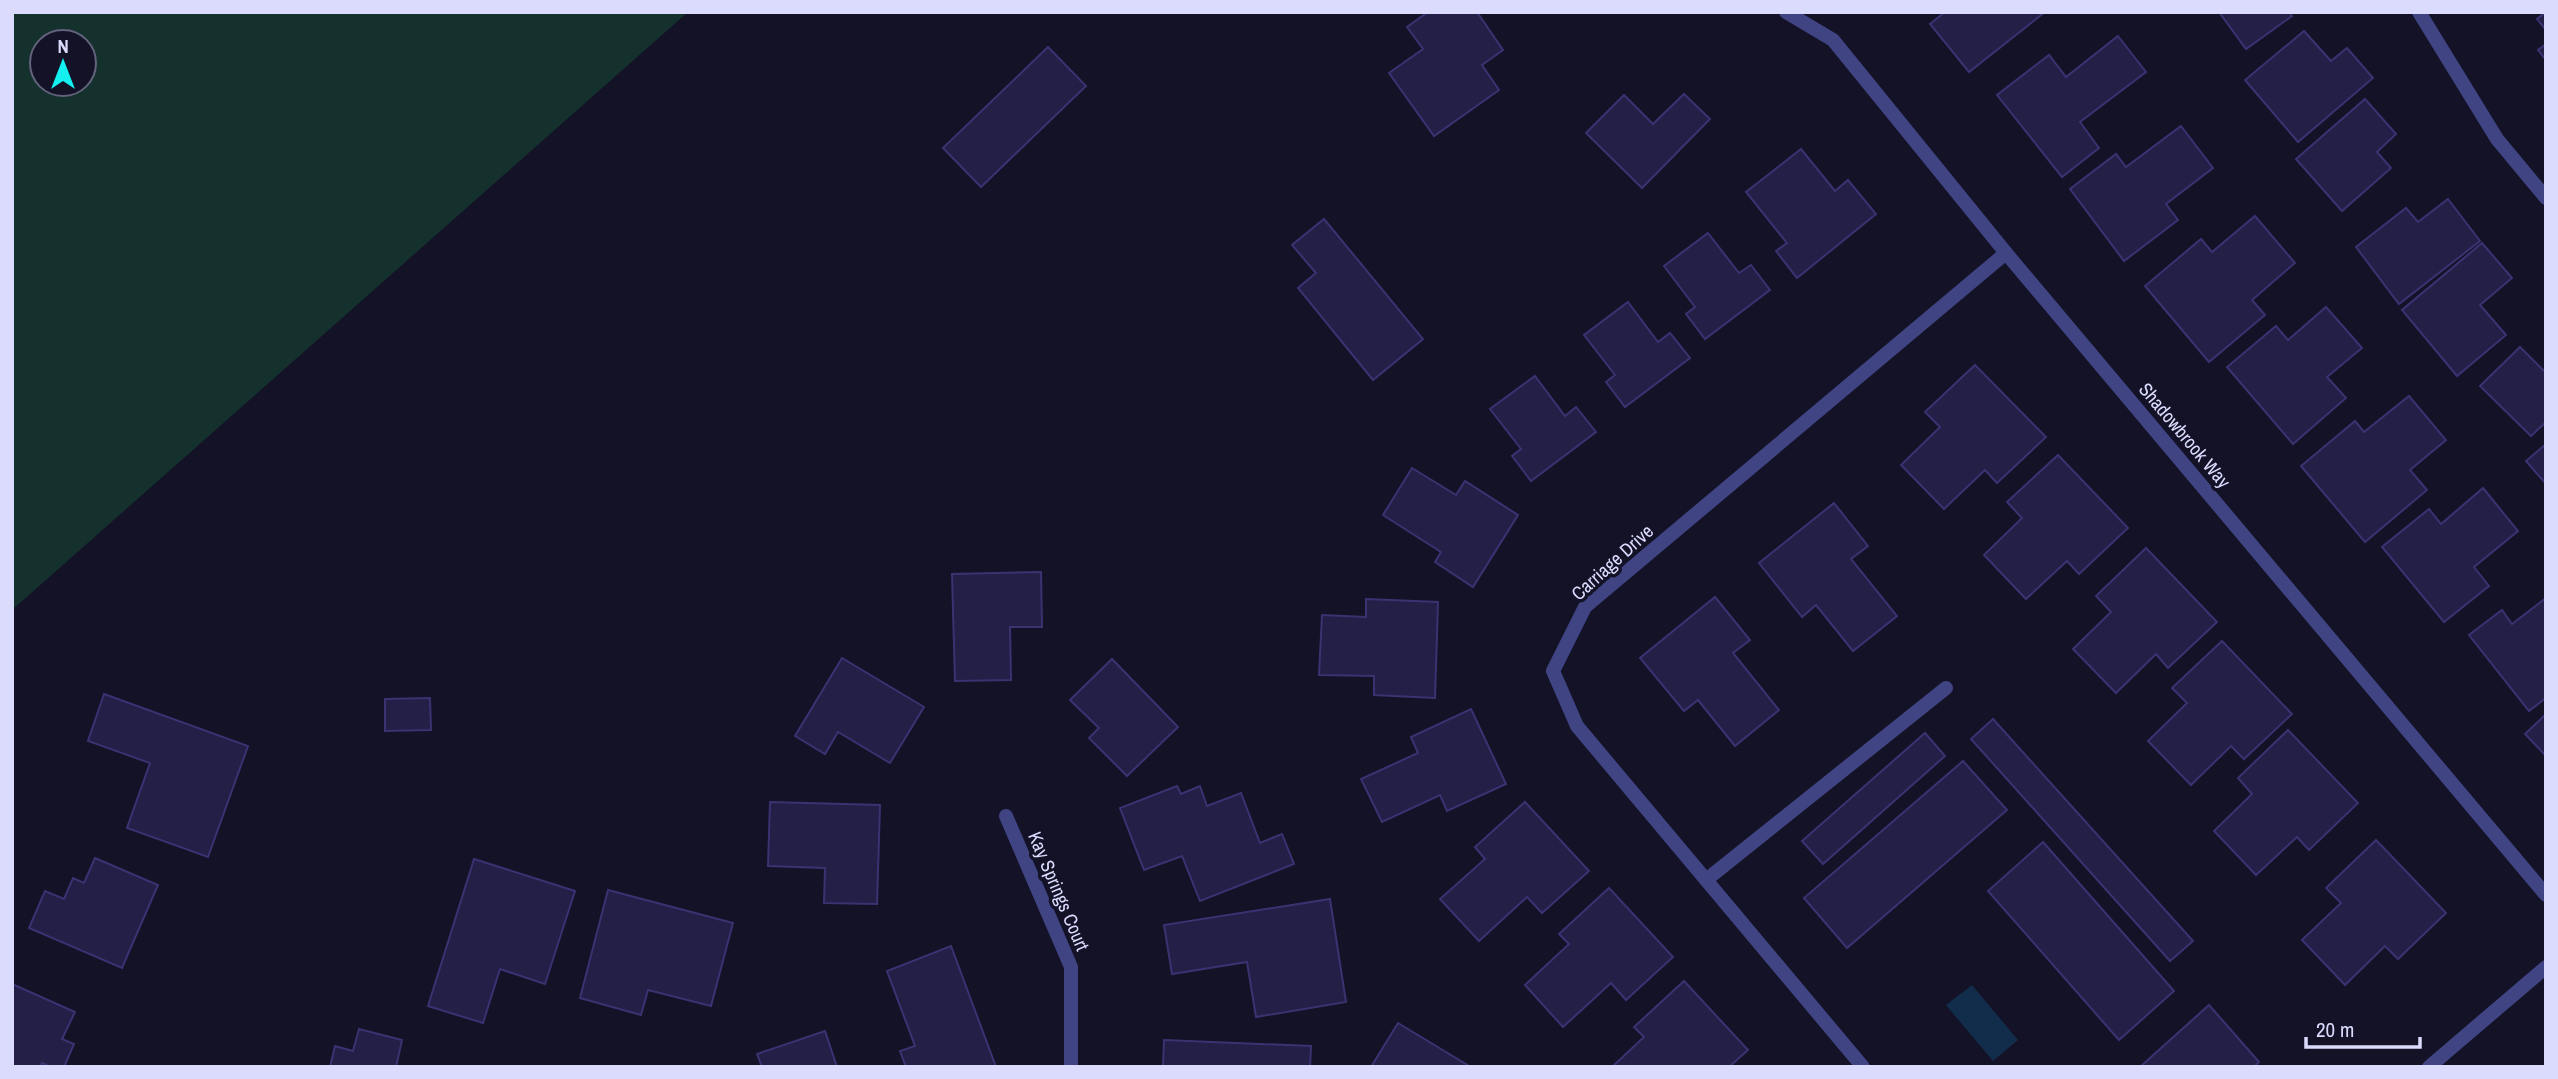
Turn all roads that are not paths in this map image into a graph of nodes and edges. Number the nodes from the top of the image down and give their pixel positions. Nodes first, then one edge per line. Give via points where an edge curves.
1 (1786, 12) edge
2 (2419, 12) edge
3 (2546, 198) edge
4 (2006, 253) junction
5 (1946, 688) dead end
6 (1006, 816) dead end
7 (1706, 880) junction
8 (2546, 895) edge
9 (2546, 967) edge
10 (1071, 1067) edge
11 (1863, 1067) edge
12 (2429, 1067) edge

1 - 4 street, Shadowbrook Way via 1833,40
2 - 3 street via 2497,139
4 - 7 street, Carriage Drive via 1585,607 1553,671 1577,726
4 - 8 street, Shadowbrook Way
5 - 7 street
6 - 10 street, Kay Springs Court via 1071,967
7 - 11 street, Carriage Drive
9 - 12 street

